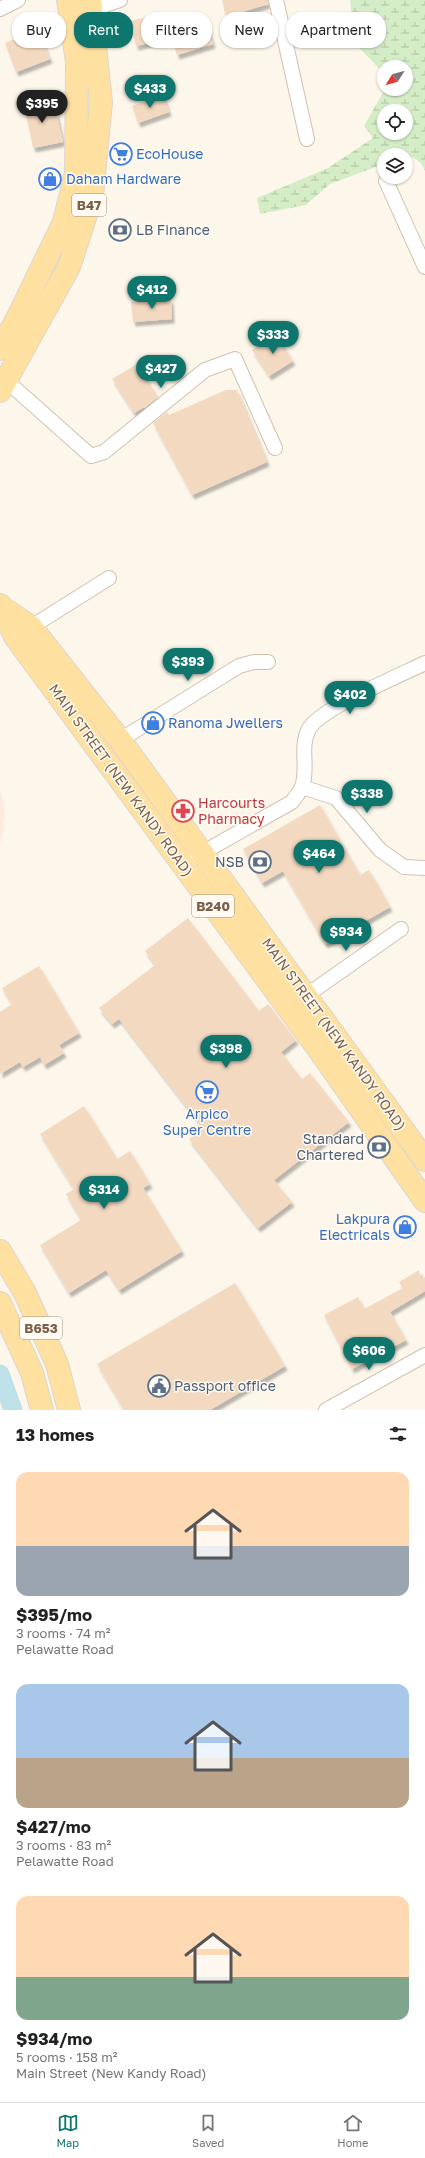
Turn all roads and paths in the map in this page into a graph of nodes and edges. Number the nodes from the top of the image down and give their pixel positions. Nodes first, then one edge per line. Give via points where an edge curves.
1 (18, 0) edge
2 (68, 0) edge
3 (120, 0) edge
4 (276, 0) edge
5 (90, 5) edge
6 (0, 9) edge
7 (307, 139) dead end
8 (387, 184) edge
9 (425, 267) edge
10 (0, 349) edge
11 (2, 382) edge
12 (275, 448) dead end
13 (109, 578) dead end
14 (2, 607) edge
15 (31, 627) junction
16 (268, 662) dead end
17 (425, 663) edge
18 (120, 740) junction
19 (302, 787) junction
20 (201, 853) junction
21 (184, 866) junction
22 (425, 868) edge
23 (401, 929) dead end
24 (307, 996) junction
25 (425, 1160) edge
26 (425, 1201) edge
27 (0, 1251) edge
28 (0, 1303) edge
29 (425, 1354) edge
30 (42, 1410) edge
31 (69, 1410) edge
32 (326, 1410) edge

1 - 6 street
2 - 10 main road, B47 via 77,62 76,173 64,222
3 - 5 street
4 - 7 street
5 - 11 main road, B47 via 101,102 92,196 69,267
8 - 9 street
11 - 12 street via 92,456 104,452 205,370 235,359
13 - 15 street
14 - 15 main road, MAIN STREET (NEW KANDY ROAD) / B240
14 - 21 main road, MAIN STREET (NEW KANDY ROAD) / B240 via 16,638
15 - 18 main road, MAIN STREET (NEW KANDY ROAD) / B240
16 - 18 street via 239,666
17 - 19 street via 325,713 309,729 304,749 305,772
18 - 20 main road, MAIN STREET (NEW KANDY ROAD) / B240
19 - 20 street via 292,802
19 - 22 street via 336,798 380,850 404,867
20 - 21 street
20 - 24 main road, MAIN STREET (NEW KANDY ROAD) / B240
21 - 26 main road, MAIN STREET (NEW KANDY ROAD) / B240 via 319,1050
23 - 24 street
24 - 25 main road, MAIN STREET (NEW KANDY ROAD) / B240
27 - 31 main road, B653 via 25,1293 57,1364
28 - 30 main road, B653 via 32,1373
29 - 32 street

